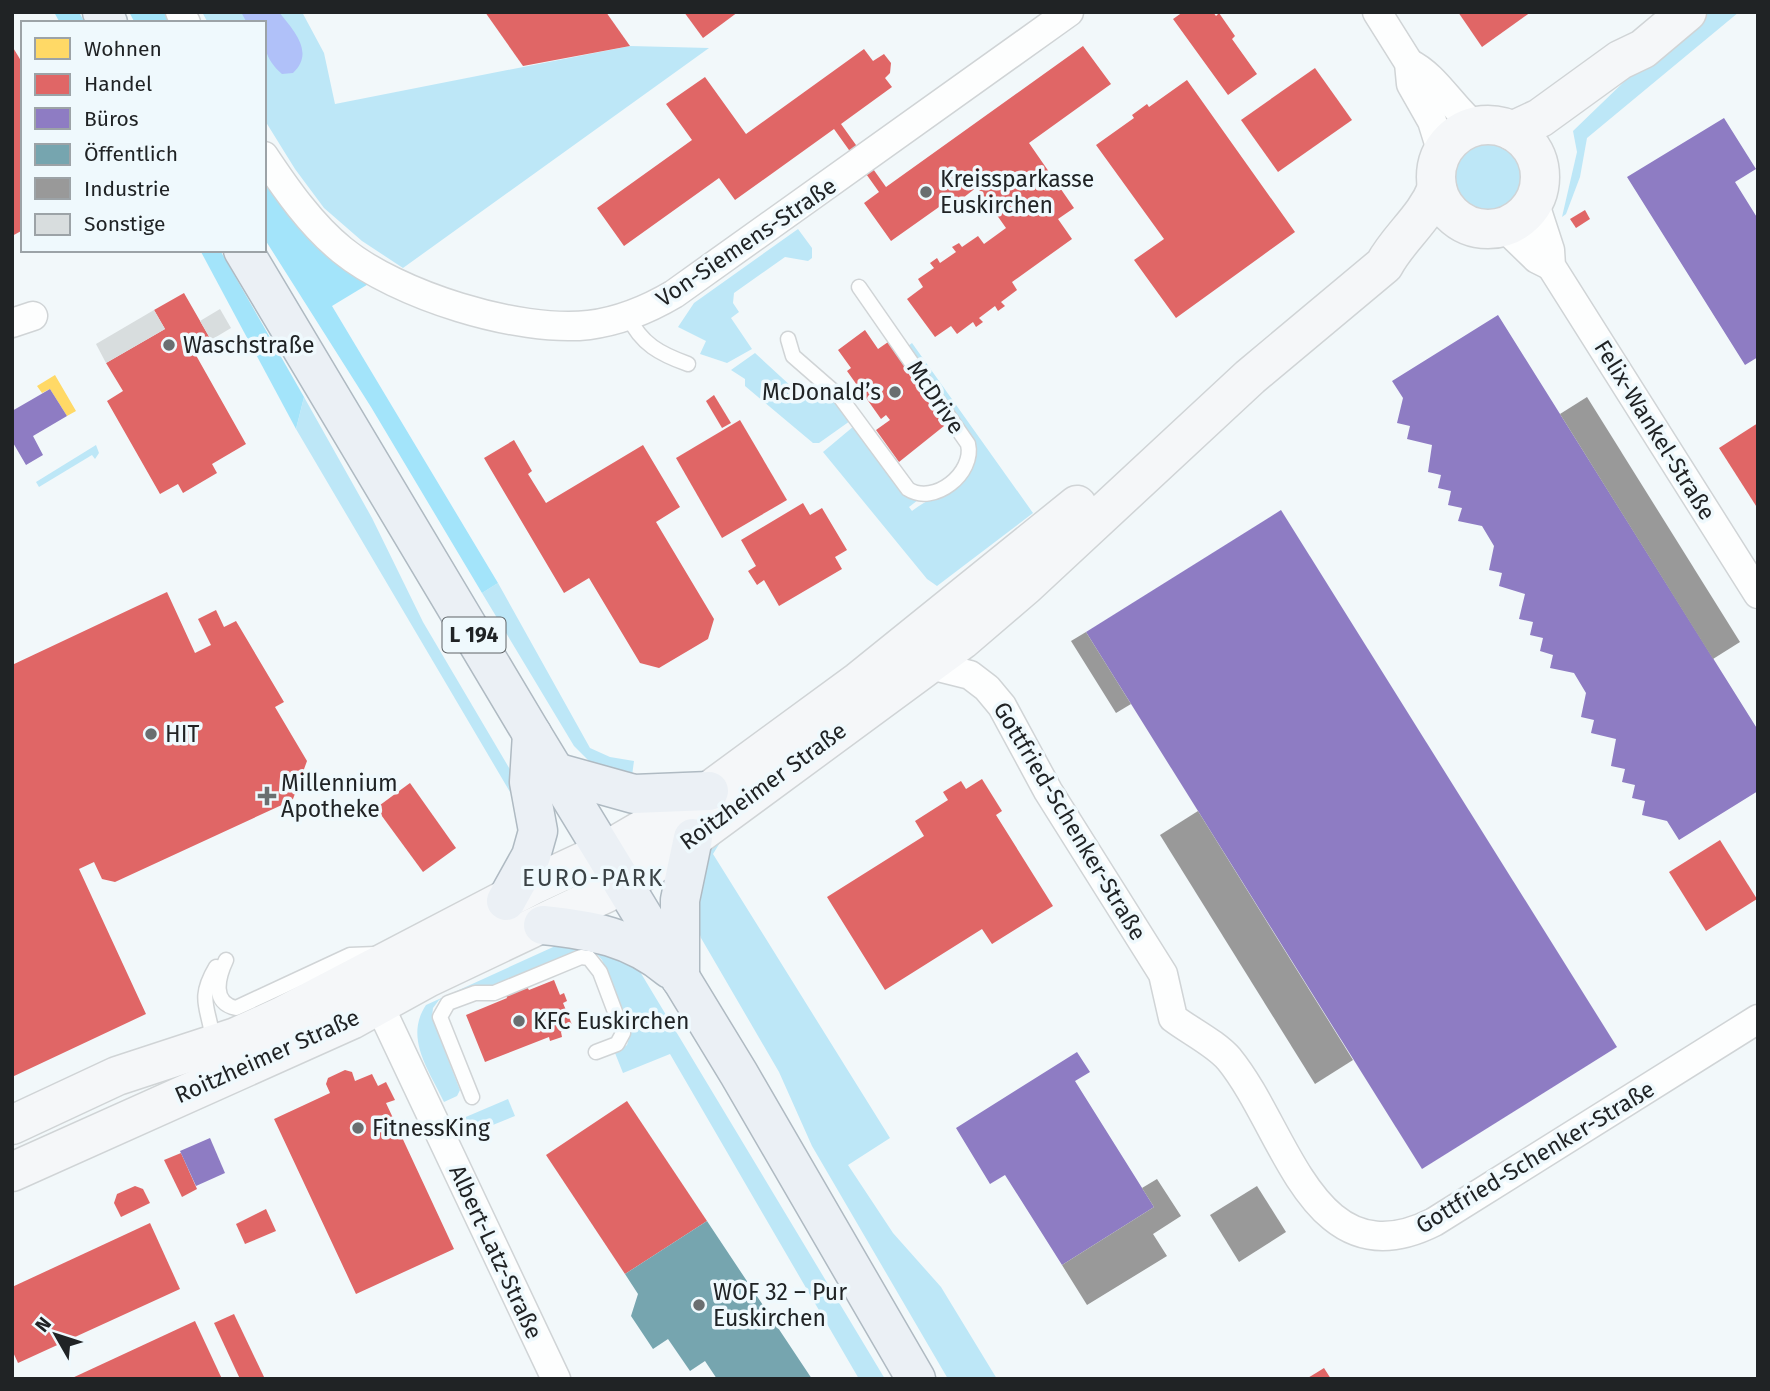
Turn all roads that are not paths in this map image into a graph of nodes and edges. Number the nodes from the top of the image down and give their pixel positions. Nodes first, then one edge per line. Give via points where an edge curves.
1 (1069, 12) edge
2 (1377, 12) edge
3 (1687, 12) edge
4 (1643, 49) junction
5 (1409, 63) junction
6 (1494, 129) junction
7 (266, 159) edge
8 (1537, 162) junction
9 (1440, 171) junction
10 (1534, 201) junction
11 (1464, 224) junction
12 (1504, 227) junction
13 (244, 252) edge
14 (1384, 265) junction
15 (1551, 266) junction
16 (859, 287) dead end
17 (628, 316) junction
18 (788, 339) dead end
19 (688, 365) dead end
20 (1250, 377) junction
21 (1758, 594) edge
22 (930, 665) junction
23 (532, 734) junction
24 (555, 772) junction
25 (709, 791) junction
26 (693, 838) junction
27 (604, 852) junction
28 (623, 885) junction
29 (506, 901) junction
30 (543, 925) junction
31 (405, 952) junction
32 (680, 978) junction
33 (371, 989) junction
34 (1758, 1020) edge
35 (596, 1052) dead end
36 (198, 1069) junction
37 (472, 1097) dead end
38 (12, 1125) edge
39 (12, 1172) edge
40 (556, 1379) edge
41 (916, 1379) edge

1 - 17 street, Von-Siemens-Straße via 707,271 658,304
2 - 5 street
3 - 4 street
4 - 6 street via 1620,60 1547,113
4 - 8 street
5 - 6 street via 1424,70 1456,110
5 - 9 street via 1411,84 1432,121
6 - 8 street via 1527,144
6 - 9 street via 1458,135
7 - 17 street, Von-Siemens-Straße via 306,214 341,249 409,289 459,306 550,325 588,325
8 - 10 street
9 - 11 street via 1444,206
9 - 14 street, Roitzheimer Straße via 1424,215
10 - 12 street via 1521,217
10 - 15 street, Felix-Wankel-Straße
11 - 12 street
11 - 14 street, Roitzheimer Straße
12 - 15 street, Felix-Wankel-Straße via 1538,260
13 - 23 main road, L 194
14 - 20 street, Roitzheimer Straße
15 - 21 street, Felix-Wankel-Straße
16 - 18 lane, McDrive via 968,444 969,459 961,475 928,494 908,489 841,397 793,356
17 - 19 lane via 649,347
20 - 22 street, Roitzheimer Straße via 1026,586
20 - 25 street, Roitzheimer Straße via 1177,422 859,681
22 - 26 street, Roitzheimer Straße
22 - 34 street, Gottfried-Schenker-Straße via 970,675 998,700 1048,790 1163,974 1173,1018 1228,1058 1315,1199 1339,1224 1360,1235 1401,1236 1434,1222
23 - 24 main road, L 194
23 - 29 main road via 529,782 538,831 531,856
24 - 25 main road via 634,794
24 - 27 main road, L 194
25 - 27 street, Roitzheimer Straße
26 - 28 street, Roitzheimer Straße
26 - 32 main road via 680,900
27 - 28 main road, L 194
27 - 29 street, Roitzheimer Straße
28 - 30 street, Roitzheimer Straße
28 - 32 main road, L 194
29 - 31 street, Roitzheimer Straße
30 - 32 main road, L 194 via 616,937 659,960
30 - 33 street, Roitzheimer Straße
31 - 33 street, Roitzheimer Straße
31 - 36 lane via 351,955 236,1008 225,1003 217,984 226,960 217,966 205,988
32 - 41 main road, L 194
33 - 36 street, Roitzheimer Straße via 236,1037
33 - 36 street, Roitzheimer Straße via 282,1052
33 - 40 street, Albert-Latz-Straße
35 - 37 lane via 621,1041 623,1033 600,972 589,958 581,957 494,993 470,994 448,1003 440,1017
36 - 38 street, Roitzheimer Straße via 117,1076
36 - 39 street, Roitzheimer Straße

